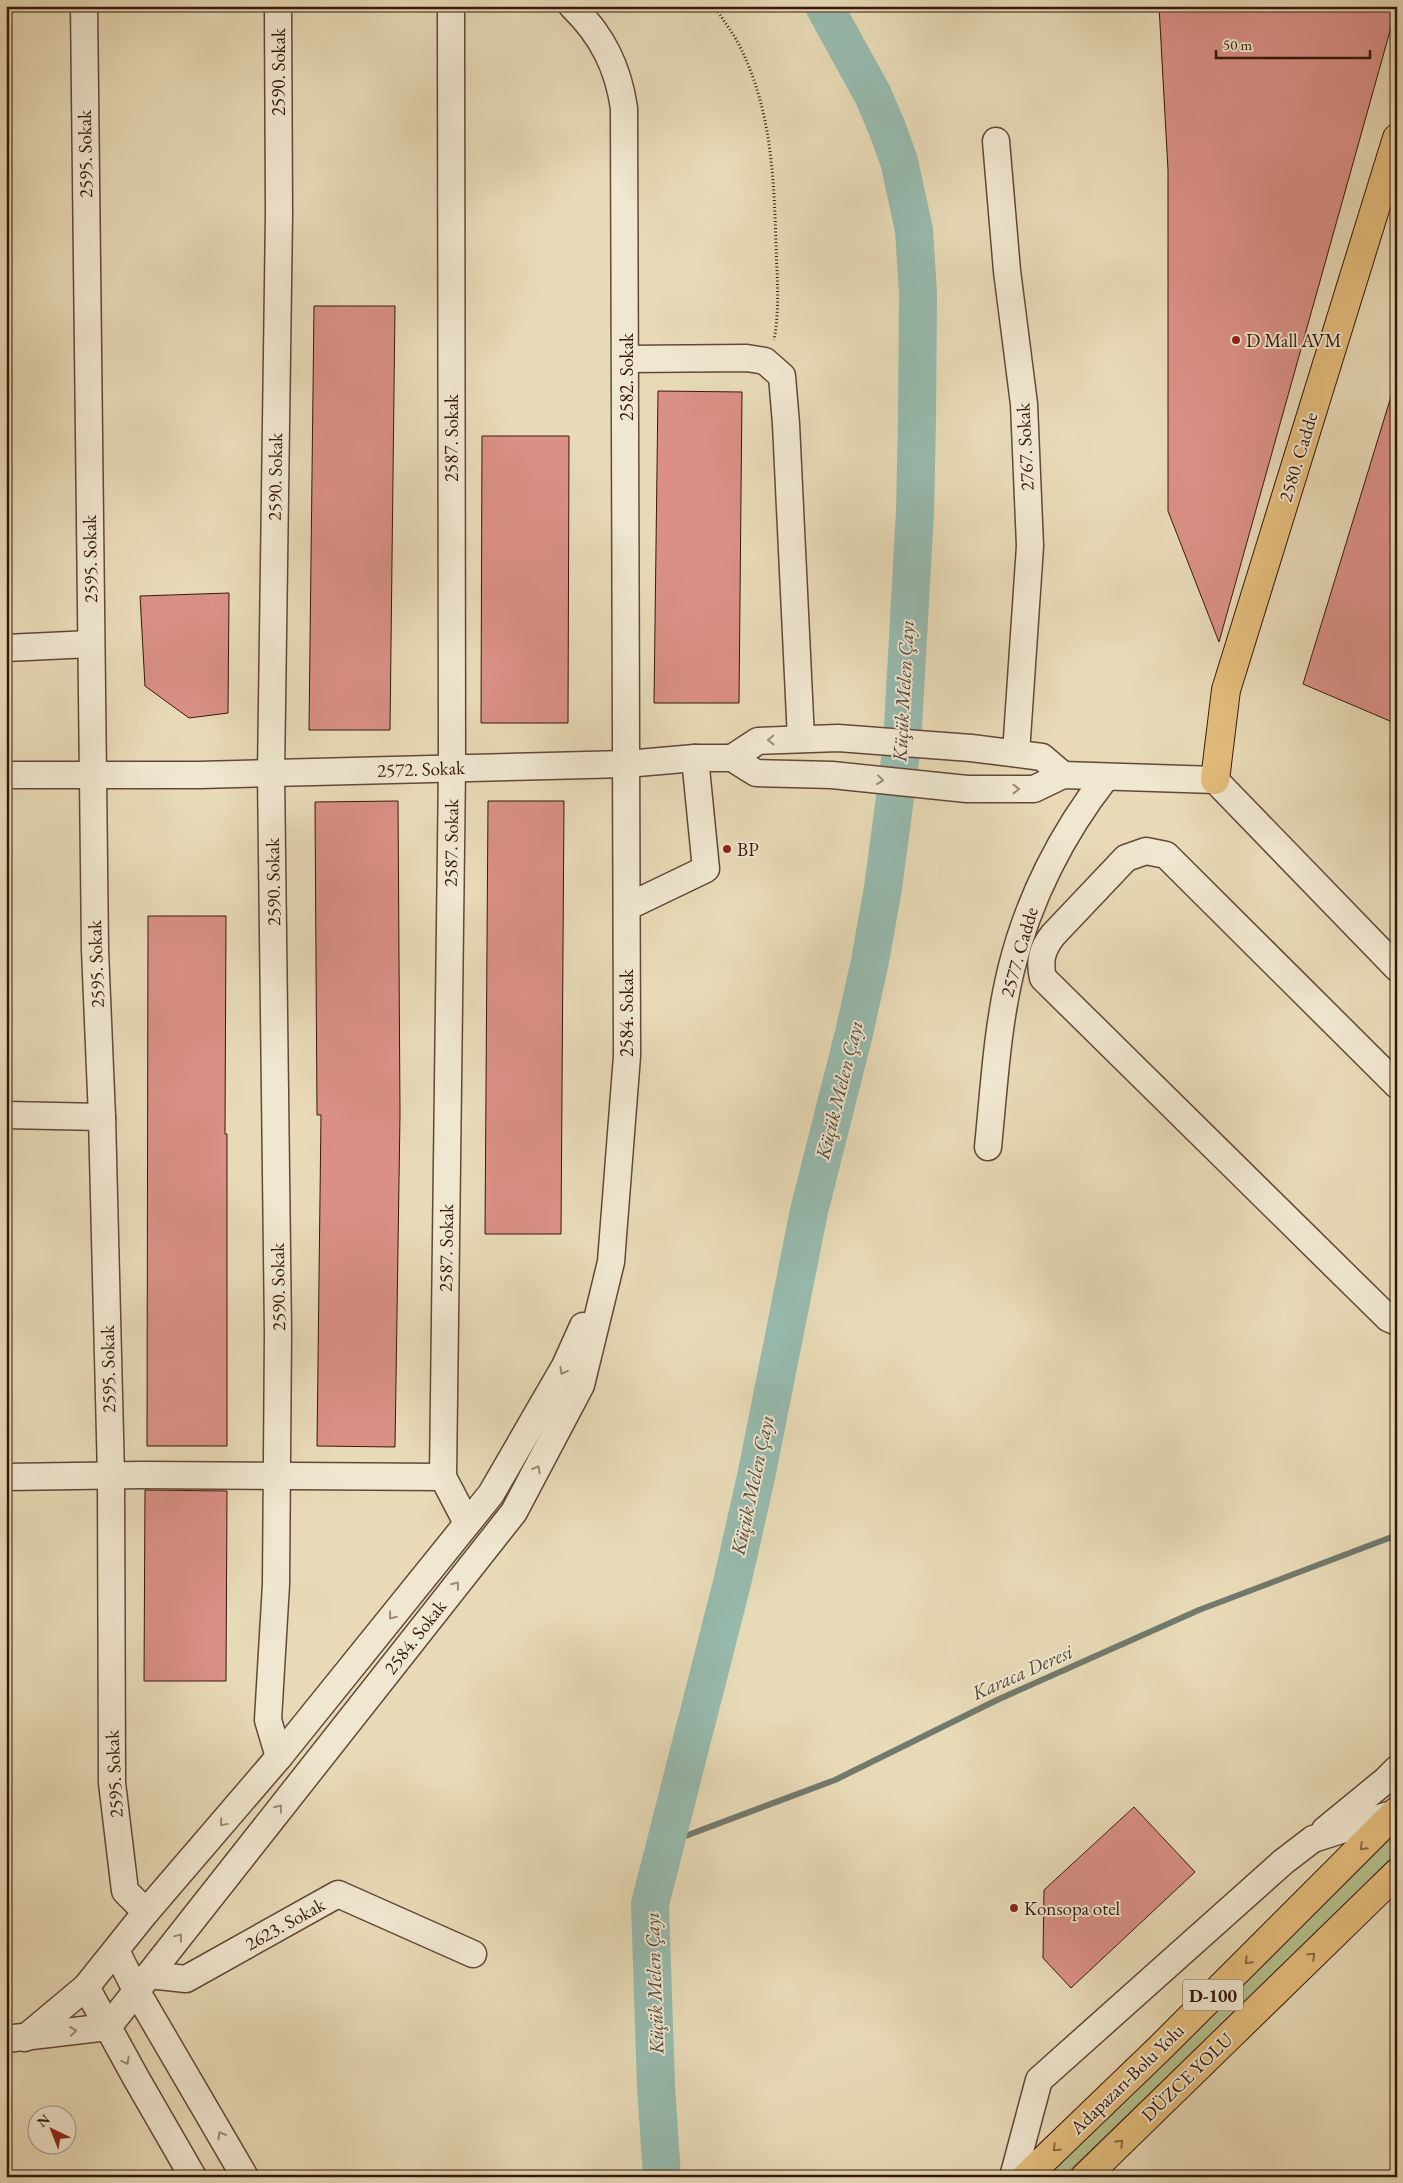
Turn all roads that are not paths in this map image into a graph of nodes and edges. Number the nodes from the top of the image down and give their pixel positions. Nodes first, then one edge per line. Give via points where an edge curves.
1 (84, 6) edge
2 (278, 6) edge
3 (451, 6) edge
4 (572, 6) edge
5 (1397, 138) edge
6 (996, 141) dead end
7 (626, 359) junction
8 (91, 644) junction
9 (6, 648) edge
10 (801, 739) junction
11 (1016, 754) junction
12 (695, 758) junction
13 (732, 758) junction
14 (626, 764) junction
15 (452, 768) junction
16 (271, 774) junction
17 (6, 775) edge
18 (92, 775) junction
19 (1063, 776) junction
20 (1106, 776) junction
21 (1215, 780) junction
22 (627, 907) junction
23 (1397, 968) edge
24 (1397, 1085) edge
25 (6, 1115) edge
26 (102, 1117) junction
27 (988, 1147) dead end
28 (612, 1262) junction
29 (1397, 1322) edge
30 (111, 1476) junction
31 (277, 1476) junction
32 (442, 1476) junction
33 (6, 1477) edge
34 (467, 1523) junction
35 (279, 1756) junction
36 (1397, 1769) edge
37 (1396, 1812) edge
38 (1313, 1839) junction
39 (1397, 1873) edge
40 (146, 1912) junction
41 (116, 1950) junction
42 (473, 1954) dead end
43 (143, 1984) junction
44 (86, 1987) junction
45 (108, 2027) junction
46 (16, 2038) edge
47 (193, 2177) edge
48 (245, 2177) edge
49 (1013, 2177) edge
50 (1026, 2177) edge
51 (1085, 2177) edge

1 - 8 street, 2595. Sokak
2 - 16 street, 2590. Sokak
3 - 15 street, 2587. Sokak
4 - 7 street, 2582. Sokak via 588,22 609,54 624,108
5 - 21 main road, 2580. Cadde via 1226,690
6 - 11 street, 2767. Sokak via 1007,271 1024,404 1030,546
7 - 10 street via 747,358 765,361 782,376
7 - 14 street, 2582. Sokak
8 - 9 street
8 - 18 street, 2595. Sokak
10 - 11 street via 838,738
10 -> 13 street via 758,740
11 - 19 street via 1042,757
12 - 13 street, 2572. Sokak
12 - 14 street, 2572. Sokak
12 - 22 street via 706,869
13 -> 19 street via 756,773 832,776 967,789 1034,789
14 - 15 street, 2572. Sokak
14 - 22 street, 2584. Sokak
15 - 16 street, 2572. Sokak
15 - 32 street, 2587. Sokak
16 - 18 street, 2572. Sokak
16 - 31 street, 2590. Sokak
17 - 18 street, 2572. Sokak
18 - 26 street, 2595. Sokak
19 - 20 street
20 - 21 street
20 - 27 street, 2577. Cadde via 1064,840 1027,915 1011,970 999,1038
21 - 23 street
22 - 28 street, 2584. Sokak via 627,1056
24 - 29 street via 1166,855 1146,851 1126,858 1043,949 1043,978 1388,1318
25 - 26 street
26 - 30 street, 2595. Sokak
28 -> 34 street, 2584. Sokak via 565,1366 490,1494
43 -> 28 street, 2584. Sokak via 514,1512 581,1385
30 - 31 street
30 - 33 street
30 - 40 street, 2595. Sokak via 112,1783 124,1891
31 - 32 street
31 - 35 street, 2590. Sokak via 276,1584 268,1720
32 - 34 street, 2587. Sokak
34 -> 35 street, 2584. Sokak
35 -> 40 street, 2584. Sokak
36 - 38 street
37 - 38 street
37 -> 50 main road, Adapazarı-Bolu Yolu / D-100
38 - 49 street via 1283,1862 1039,2080
51 -> 39 main road, DÜZCE YOLU / D-100
40 - 41 street, 2584. Sokak
41 - 43 street
41 - 44 street, 2584. Sokak
42 - 43 street, 2623. Sokak via 338,1894 186,1979
43 - 45 street, 2584. Sokak
48 -> 43 street
44 - 45 street
44 - 46 street, 2584. Sokak
46 -> 45 street
45 -> 47 street

